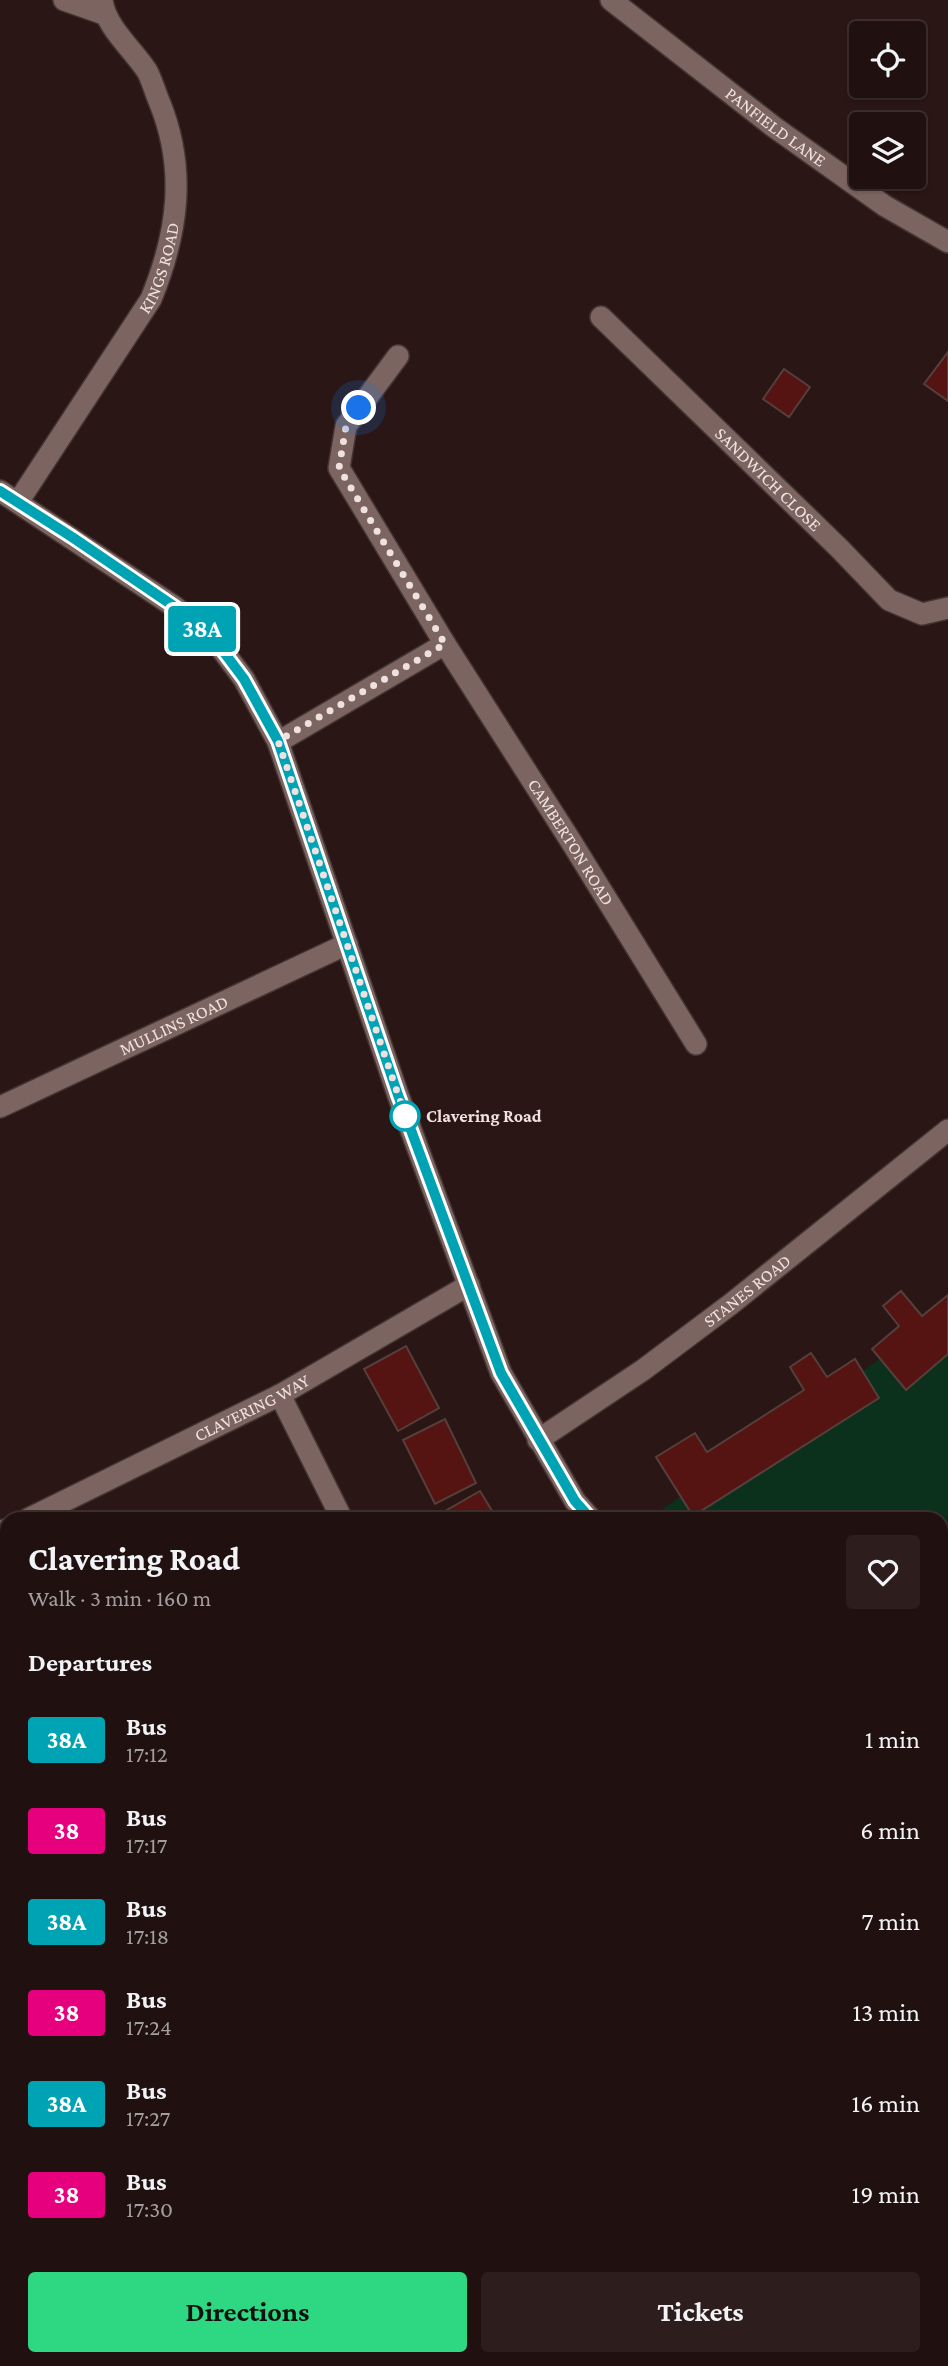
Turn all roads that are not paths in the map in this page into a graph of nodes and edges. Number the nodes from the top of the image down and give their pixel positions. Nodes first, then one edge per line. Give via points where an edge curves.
1 (64, 0) edge
2 (611, 0) edge
3 (103, 7) edge
4 (948, 242) edge
5 (601, 317) dead end
6 (398, 356) dead end
7 (9, 497) edge
8 (948, 608) edge
9 (445, 644) junction
10 (278, 741) junction
11 (347, 944) junction
12 (696, 1044) dead end
13 (0, 1107) edge
14 (948, 1130) edge
15 (469, 1285) junction
16 (280, 1395) junction
17 (538, 1440) junction
18 (42, 1512) edge
19 (338, 1512) edge
20 (585, 1512) edge

1 - 3 street, KINGS ROAD
2 - 4 street, PANFIELD LANE via 774,127 885,206
3 - 7 street, KINGS ROAD via 148,72 169,124 178,190 173,228 151,299
5 - 8 street, SANDWICH CLOSE via 889,600 922,614
6 - 9 street, CAMBERTON ROAD via 346,426 339,468
7 - 10 street via 175,607 217,643 244,679
9 - 10 street
9 - 12 street, CAMBERTON ROAD
10 - 11 street
11 - 13 street, MULLINS ROAD
11 - 15 street
14 - 17 street, STANES ROAD via 731,1304
15 - 16 street, CLAVERING WAY
15 - 17 street via 501,1373
16 - 18 street, CLAVERING WAY
16 - 19 street
17 - 20 street

